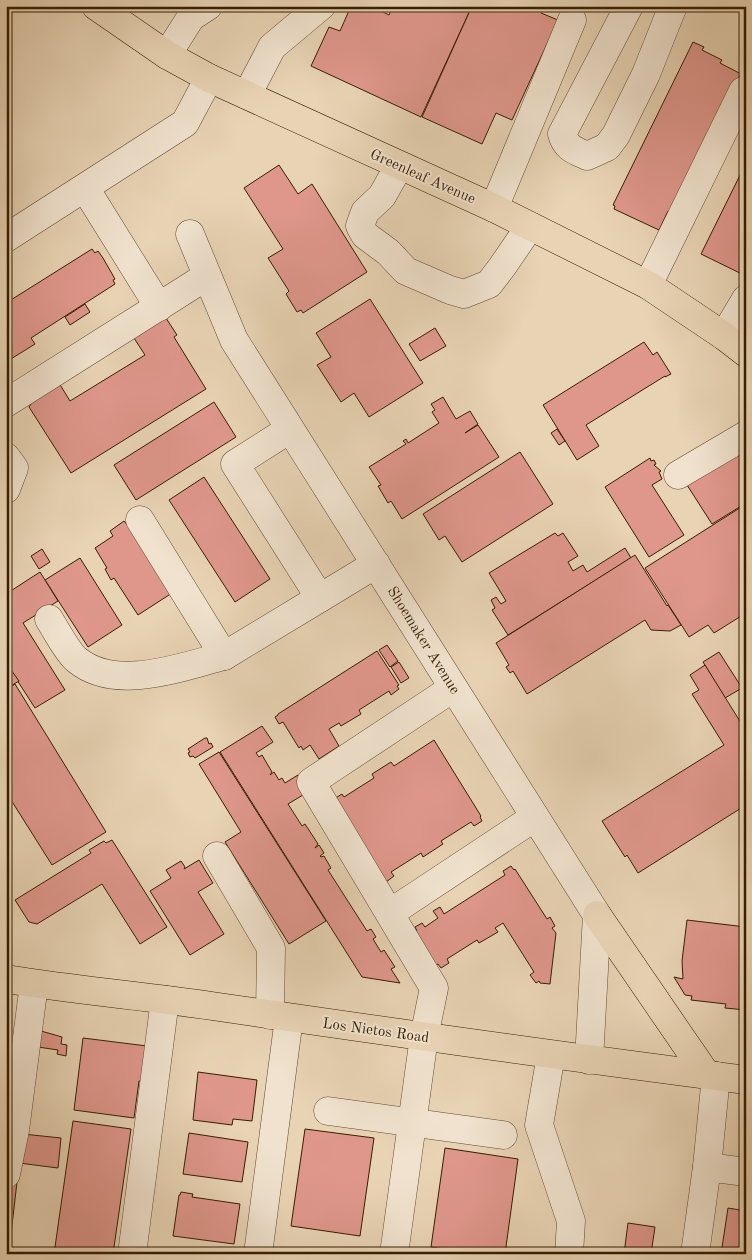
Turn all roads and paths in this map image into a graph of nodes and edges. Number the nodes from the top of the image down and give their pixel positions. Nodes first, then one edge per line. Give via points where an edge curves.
1 (96, 6) edge
2 (208, 6) edge
3 (320, 6) edge
4 (629, 6) edge
5 (672, 6) edge
6 (572, 20) dead end
7 (167, 55) junction
8 (209, 78) junction
9 (743, 91) dead end
10 (247, 95) junction
11 (399, 166) junction
12 (85, 188) junction
13 (494, 208) junction
14 (530, 226) junction
15 (190, 234) dead end
16 (6, 238) edge
17 (208, 276) junction
18 (648, 285) junction
19 (746, 299) edge
20 (160, 307) junction
21 (724, 336) junction
22 (746, 354) edge
23 (6, 404) edge
24 (290, 429) junction
25 (746, 435) edge
26 (6, 457) edge
27 (678, 475) dead end
28 (6, 489) edge
29 (140, 520) dead end
30 (376, 564) junction
31 (320, 598) junction
32 (49, 619) dead end
33 (224, 656) junction
34 (454, 688) junction
35 (535, 817) junction
36 (217, 856) dead end
37 (390, 913) junction
38 (597, 915) junction
39 (6, 979) edge
40 (34, 984) junction
41 (165, 1000) junction
42 (279, 1016) junction
43 (424, 1037) junction
44 (551, 1055) junction
45 (589, 1060) junction
46 (711, 1075) junction
47 (746, 1080) edge
48 (328, 1111) dead end
49 (413, 1123) junction
50 (502, 1136) dead end
51 (707, 1167) junction
52 (746, 1172) edge
53 (6, 1174) edge
54 (132, 1254) edge
55 (258, 1254) edge
56 (394, 1254) edge
57 (569, 1254) edge
58 (695, 1254) edge

1 - 7 main road, Greenleaf Avenue
2 - 7 street via 191,17
3 - 10 street via 272,47
4 - 5 street via 562,134 564,143 587,156 607,147 616,136 646,74
6 - 13 street
7 - 8 main road, Greenleaf Avenue
8 - 10 main road, Greenleaf Avenue
8 - 12 street via 185,123
9 - 18 street
10 - 11 main road, Greenleaf Avenue
11 - 13 main road, Greenleaf Avenue
11 - 14 street via 382,196 364,212 360,226 365,236 388,252 406,271 464,294 489,284
12 - 16 street
12 - 20 street
13 - 14 main road, Greenleaf Avenue
14 - 18 main road, Greenleaf Avenue
15 - 17 street, Shoemaker Avenue
17 - 20 street
17 - 24 street, Shoemaker Avenue via 234,340
18 - 21 main road, Greenleaf Avenue
19 - 21 street
20 - 23 street
21 - 22 main road, Greenleaf Avenue
24 - 30 street, Shoemaker Avenue
24 - 31 street via 235,464
25 - 27 street
26 - 28 street via 14,468
29 - 33 street
30 - 31 street
30 - 34 street, Shoemaker Avenue
31 - 33 street
32 - 33 street via 76,659 107,674 143,676
34 - 35 street, Shoemaker Avenue
34 - 37 street via 311,782
35 - 37 street
35 - 38 street, Shoemaker Avenue
36 - 42 street via 271,948
37 - 43 street via 434,988
38 - 45 street
38 - 46 main road
39 - 40 main road, Los Nietos Road
40 - 41 main road, Los Nietos Road
40 - 53 street
41 - 42 main road, Los Nietos Road
41 - 54 street
42 - 43 main road, Los Nietos Road
42 - 55 street
43 - 44 main road, Los Nietos Road
43 - 49 street
44 - 45 main road, Los Nietos Road
44 - 57 street via 539,1125 571,1221
45 - 46 main road, Los Nietos Road
46 - 47 main road, Los Nietos Road
46 - 51 street
48 - 49 street
49 - 50 street
49 - 56 street
51 - 52 street
51 - 58 street

